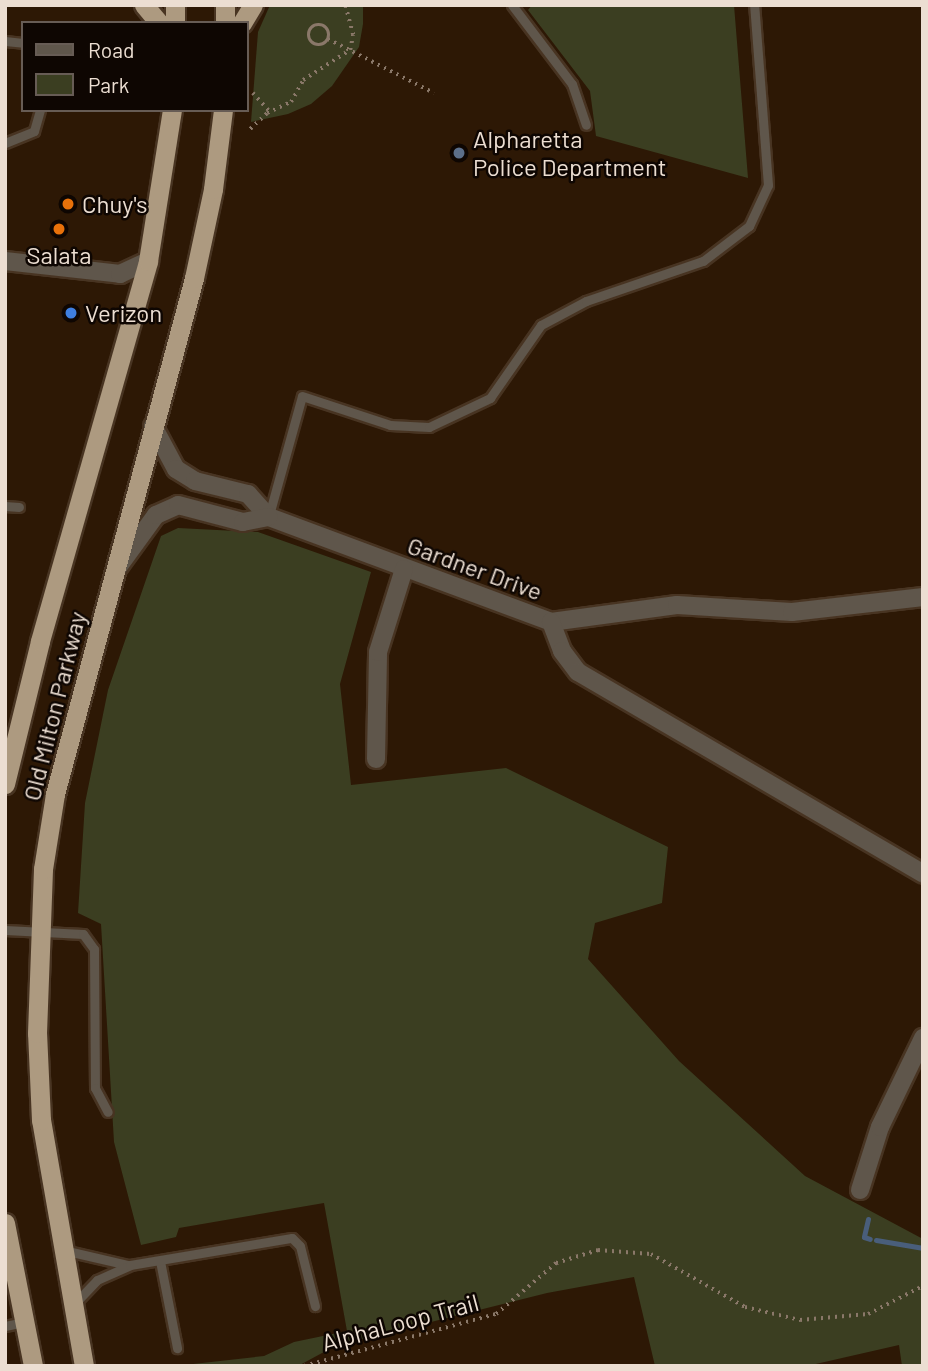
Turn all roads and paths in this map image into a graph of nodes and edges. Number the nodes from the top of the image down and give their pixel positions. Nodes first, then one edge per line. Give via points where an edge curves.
1 (144, 5) edge
2 (253, 5) edge
3 (345, 5) edge
4 (512, 5) edge
5 (754, 5) edge
6 (157, 21) edge
7 (243, 21) edge
8 (328, 39) junction
9 (350, 50) junction
10 (253, 93) dead end
11 (435, 93) dead end
12 (39, 112) edge
13 (172, 112) edge
14 (223, 112) edge
15 (270, 112) junction
16 (586, 125) dead end
17 (250, 129) dead end
18 (5, 143) edge
19 (5, 261) edge
20 (148, 261) junction
21 (120, 274) junction
22 (135, 306) junction
23 (153, 426) junction
24 (5, 506) edge
25 (19, 507) dead end
26 (269, 517) junction
27 (404, 569) junction
28 (112, 575) junction
29 (923, 597) edge
30 (551, 622) junction
31 (376, 759) dead end
32 (5, 784) edge
33 (923, 874) edge
34 (5, 930) edge
35 (39, 930) junction
36 (923, 1038) edge
37 (108, 1112) dead end
38 (860, 1190) dead end
39 (5, 1223) edge
40 (64, 1250) junction
41 (160, 1261) junction
42 (130, 1265) junction
43 (923, 1286) edge
44 (74, 1304) junction
45 (315, 1306) dead end
46 (15, 1324) edge
47 (177, 1348) dead end
48 (33, 1366) edge
49 (84, 1366) edge
50 (304, 1366) edge

1 - 6 highway
2 - 7 highway
3 - 9 path via 353,35
4 - 16 lane via 572,84
5 - 26 lane via 768,185 749,226 703,261 586,301 541,325 489,398 429,427 390,425 302,396
8 - 8 path via 317,45 309,32 322,26
8 - 9 path
9 - 11 path
9 - 15 path via 335,63 317,69 303,80 291,102
10 - 15 path
12 - 18 lane via 34,131
13 - 20 highway, Old Milton Parkway
14 - 23 highway, Old Milton Parkway via 206,225
15 - 17 path
19 - 21 street
20 - 21 street
20 - 22 highway, Old Milton Parkway
21 - 22 street
22 - 32 highway, Old Milton Parkway
23 - 26 street, Gardner Drive via 176,468 195,481 248,494
23 - 28 highway, Old Milton Parkway
24 - 25 lane
26 - 27 street, Gardner Drive
26 - 28 street, Gardner Drive via 243,522 178,505 156,515
27 - 30 street, Gardner Drive
27 - 31 street via 378,652
28 - 35 highway, Old Milton Parkway via 55,794
29 - 30 street, Gardner Drive via 792,612 677,605
30 - 33 street via 562,650 578,672
34 - 35 lane
35 - 37 lane via 83,934 94,949 95,1088
35 - 40 highway, Old Milton Parkway via 41,1120
36 - 38 street via 880,1127
39 - 46 highway
40 - 42 lane
40 - 44 highway, Old Milton Parkway
41 - 42 lane
41 - 45 lane via 292,1238 300,1246
41 - 47 lane
42 - 44 lane via 97,1280
43 - 50 path, AlphaLoop Trail via 868,1314 800,1320 745,1307 651,1254 598,1250 556,1263 496,1314
44 - 49 highway, Old Milton Parkway
46 - 48 highway

